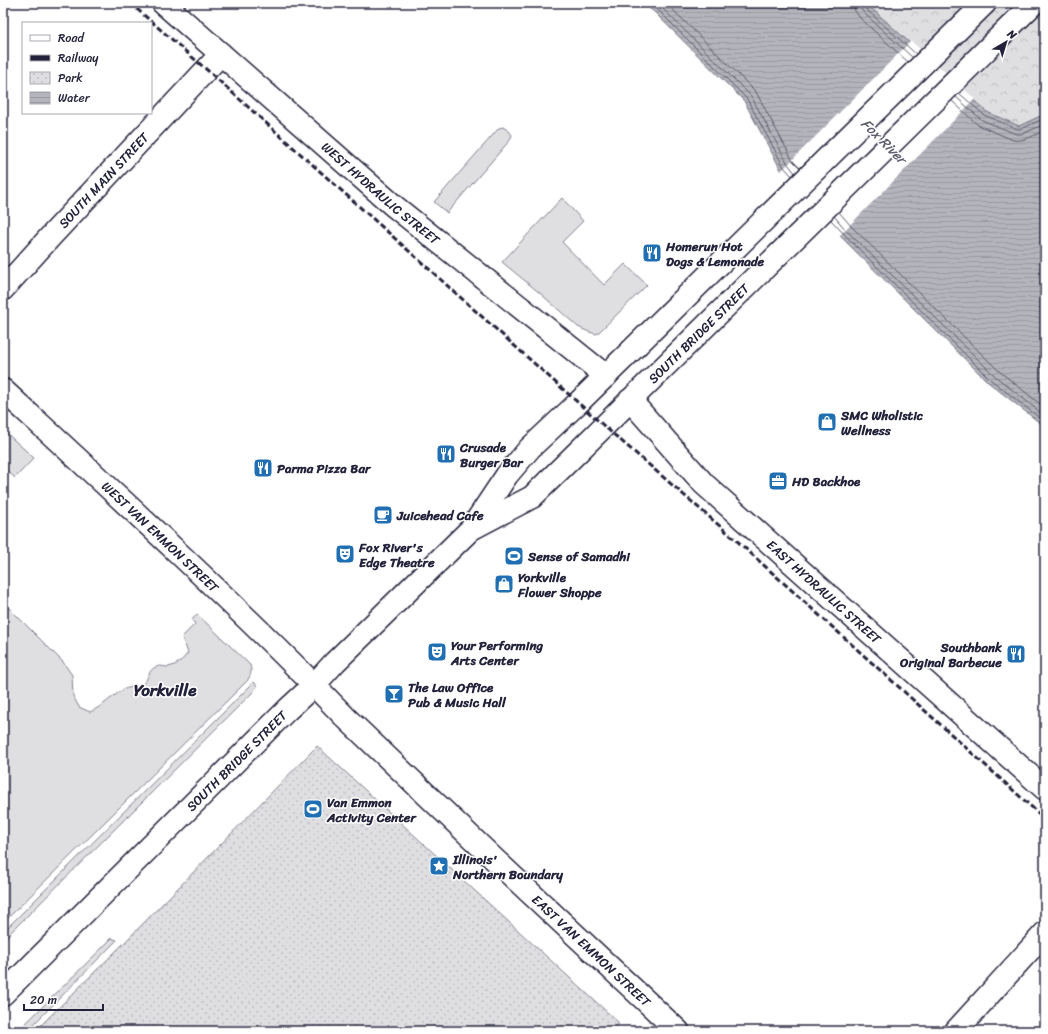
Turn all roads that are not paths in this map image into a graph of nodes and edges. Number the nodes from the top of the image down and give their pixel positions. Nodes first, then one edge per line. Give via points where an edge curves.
1 (163, 3) edge
2 (985, 3) edge
3 (1034, 3) edge
4 (221, 54) junction
5 (3, 290) edge
6 (606, 376) junction
7 (3, 390) edge
8 (630, 400) junction
9 (471, 529) junction
10 (314, 686) junction
11 (1045, 789) edge
12 (1045, 933) edge
13 (3, 994) edge
14 (678, 1031) edge
15 (956, 1031) edge

1 - 4 main road, WEST HYDRAULIC STREET
2 - 6 main road, SOUTH BRIDGE STREET
3 - 8 main road, SOUTH BRIDGE STREET
4 - 5 main road, SOUTH MAIN STREET
4 - 6 main road, WEST HYDRAULIC STREET via 394,206
6 - 9 main road, SOUTH BRIDGE STREET via 507,475
7 - 10 main road, WEST VAN EMMON STREET via 118,496
8 - 9 main road, SOUTH BRIDGE STREET via 532,497
8 - 11 main road, EAST HYDRAULIC STREET via 704,484
9 - 10 main road, SOUTH BRIDGE STREET
10 - 13 main road, SOUTH BRIDGE STREET
10 - 14 main road, EAST VAN EMMON STREET
12 - 15 main road

